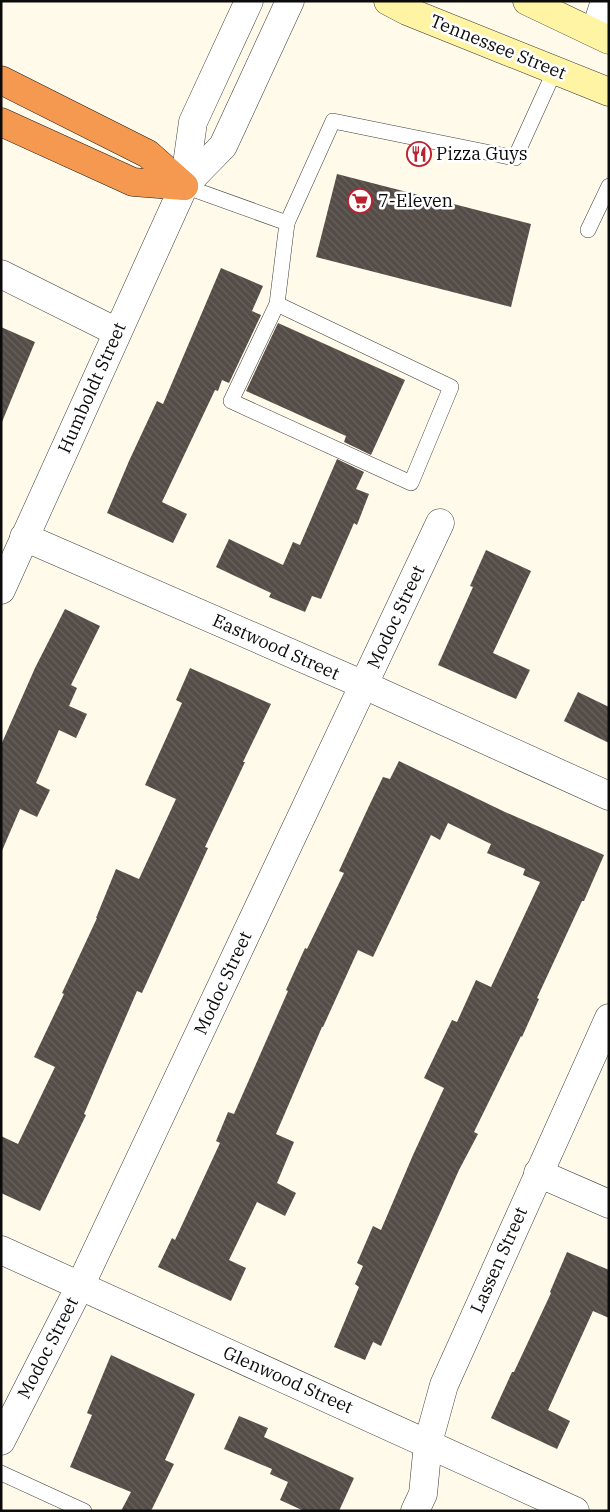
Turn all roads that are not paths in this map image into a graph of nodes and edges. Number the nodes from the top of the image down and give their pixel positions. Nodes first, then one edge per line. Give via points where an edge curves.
1 (249, 1) edge
2 (290, 1) edge
3 (388, 1) edge
4 (527, 1) edge
5 (605, 1) edge
6 (602, 36) edge
7 (555, 70) junction
8 (1, 80) edge
9 (609, 92) edge
10 (1, 122) edge
11 (184, 186) junction
12 (609, 186) edge
13 (287, 223) junction
14 (588, 230) dead end
15 (1, 274) edge
16 (277, 304) junction
17 (117, 332) junction
18 (440, 523) dead end
19 (24, 537) junction
20 (1, 590) edge
21 (364, 685) junction
22 (609, 796) edge
23 (609, 1018) edge
24 (538, 1173) junction
25 (609, 1204) edge
26 (1, 1250) edge
27 (80, 1286) junction
28 (1, 1441) edge
29 (428, 1443) junction
30 (1, 1473) edge
31 (84, 1511) edge
32 (415, 1511) edge
33 (575, 1511) edge

1 - 11 street, Humboldt Street via 193,122
2 - 11 street, Humboldt Street via 223,146
3 - 7 main road, Tennessee Street
4 - 6 main road
5 - 6 street
7 - 9 main road, Tennessee Street
7 - 13 lane via 515,158 333,121
8 - 11 highway via 148,154
10 - 11 highway via 133,182
11 - 13 lane
11 - 17 street, Humboldt Street
12 - 14 lane
13 - 16 lane
15 - 17 street
16 - 16 lane via 451,386 411,483 231,401
17 - 19 street, Humboldt Street
18 - 21 street, Modoc Street
19 - 20 street, Humboldt Street
19 - 21 street, Eastwood Street
21 - 22 street, Eastwood Street
21 - 27 street, Modoc Street
23 - 24 street, Lassen Street
24 - 25 street
24 - 29 street, Lassen Street via 444,1385
26 - 27 street, Glenwood Street
27 - 28 street, Modoc Street
27 - 29 street, Glenwood Street
29 - 32 street, Lassen Street via 423,1494
29 - 33 street, Glenwood Street
30 - 31 lane

